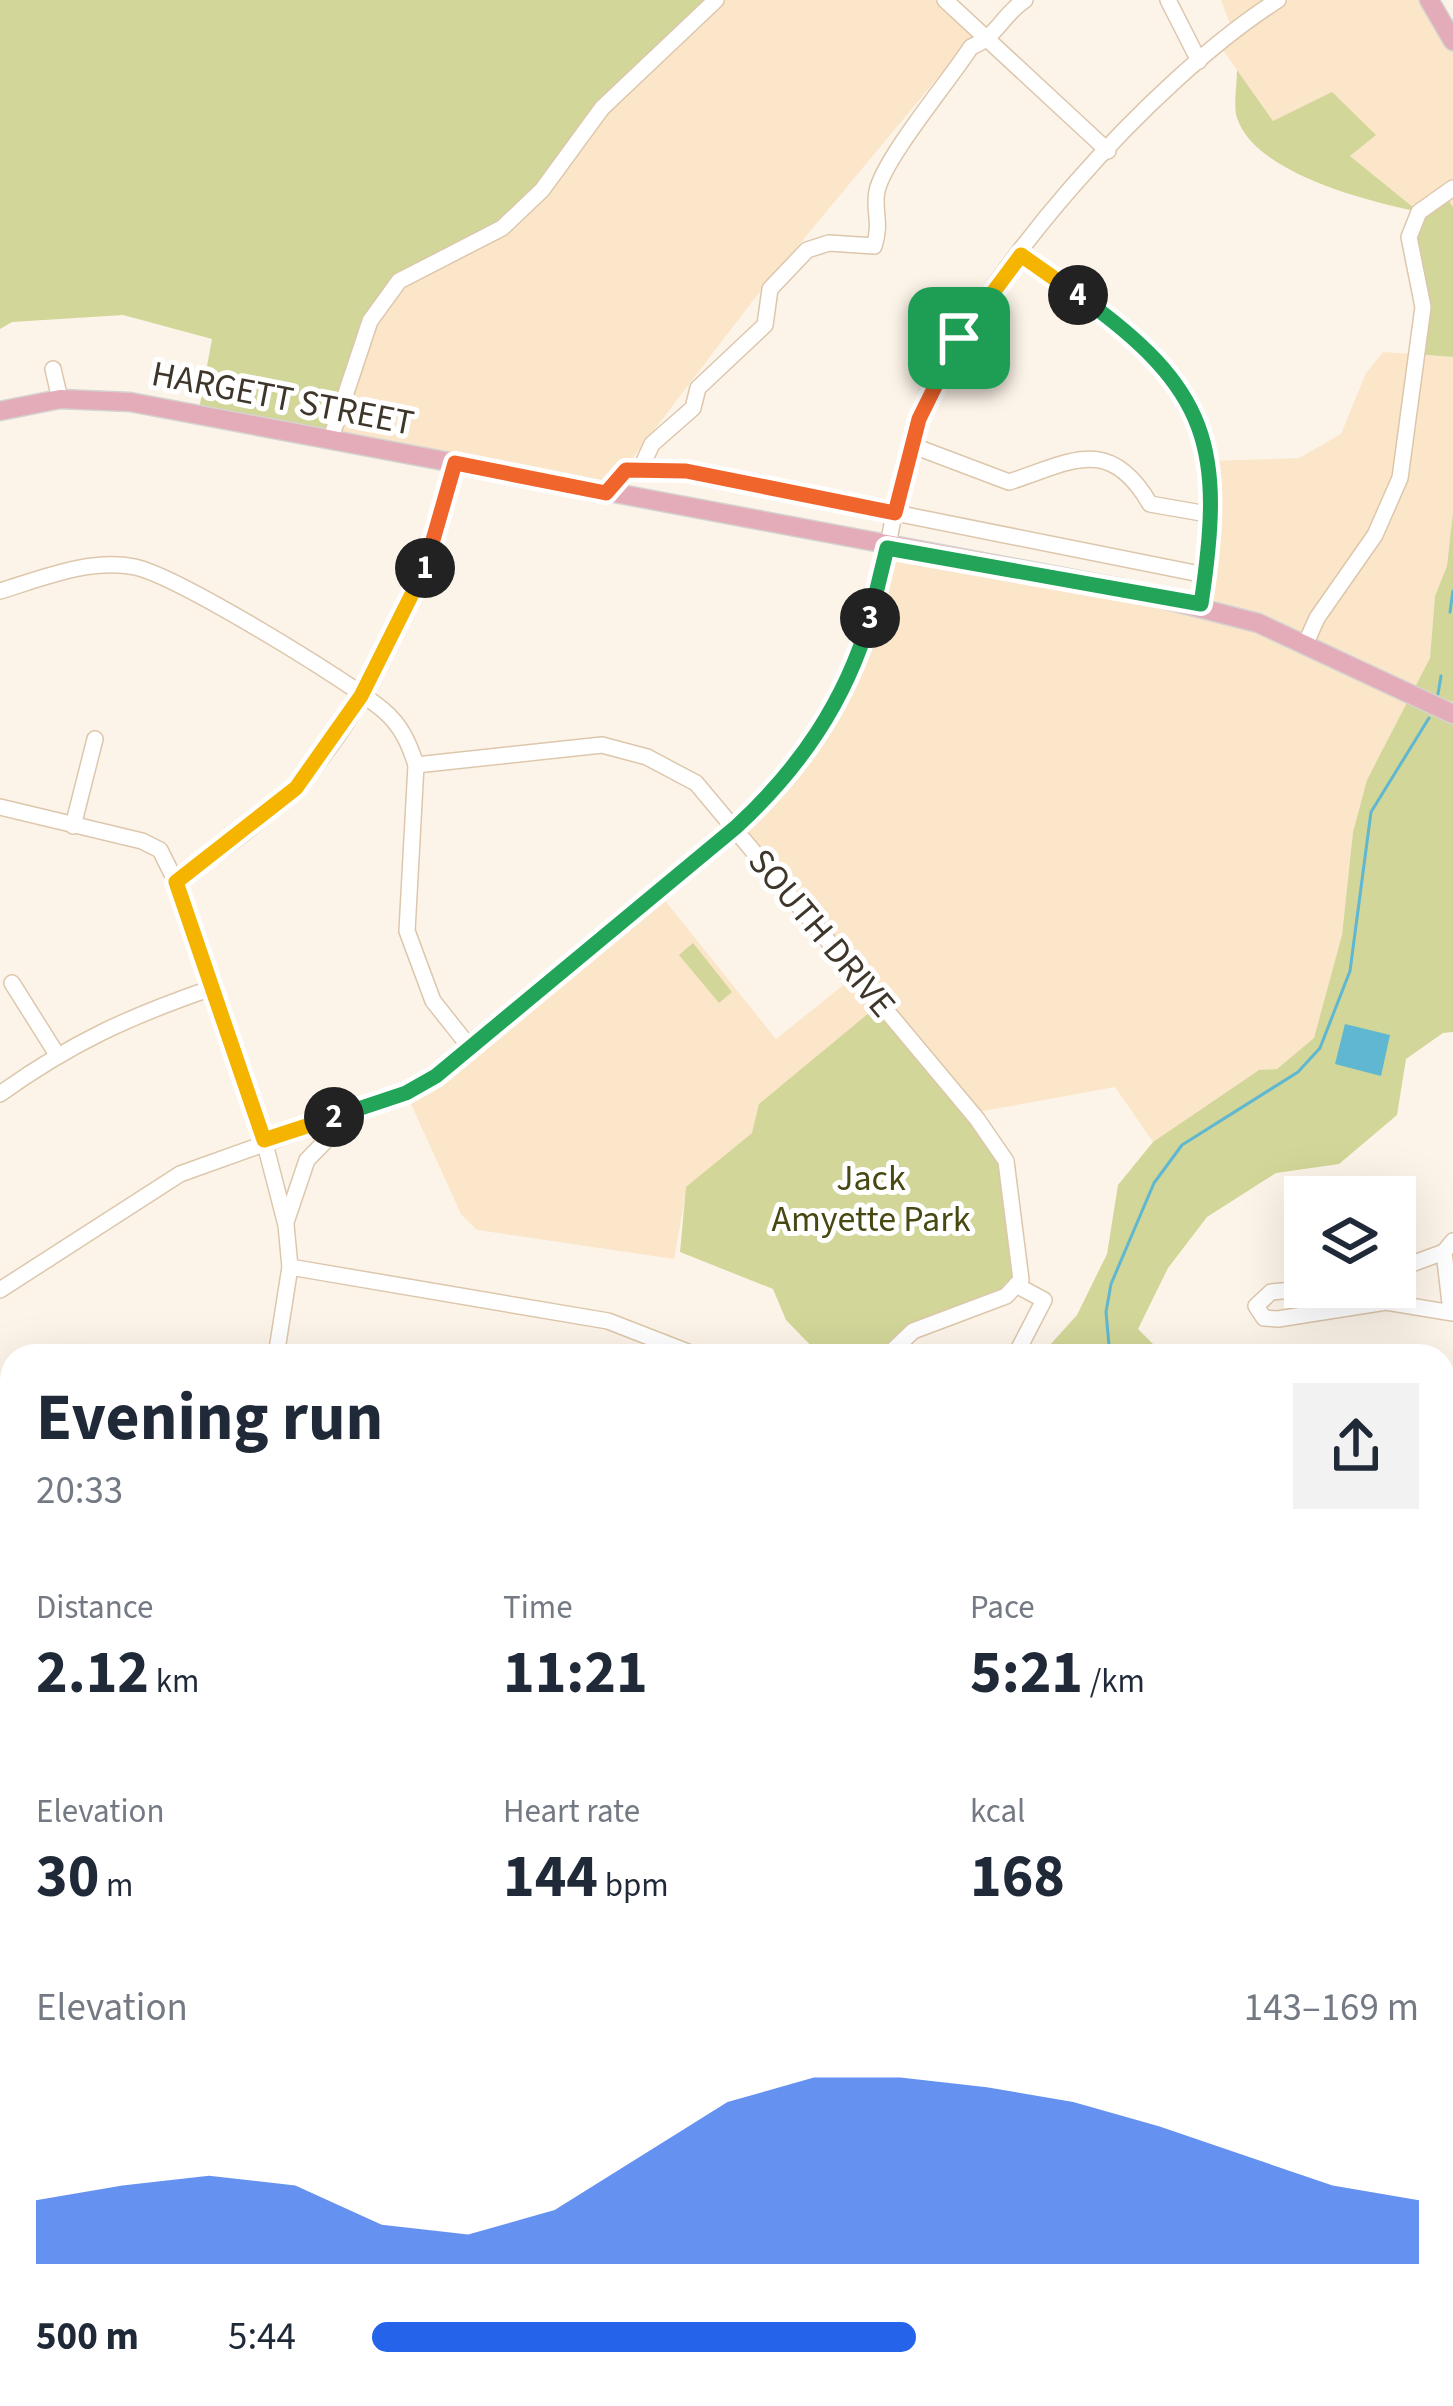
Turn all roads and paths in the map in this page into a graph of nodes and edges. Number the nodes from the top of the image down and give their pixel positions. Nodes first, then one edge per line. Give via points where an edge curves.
1 (716, 0) edge
2 (946, 0) edge
3 (1025, 0) edge
4 (1168, 0) edge
5 (1278, 0) edge
6 (1429, 0) edge
7 (991, 40) junction
8 (1453, 41) edge
9 (1199, 61) junction
10 (1108, 151) junction
11 (1453, 188) edge
12 (1021, 255) junction
13 (53, 369) dead end
14 (60, 398) junction
15 (0, 411) edge
16 (331, 438) junction
17 (911, 445) junction
18 (455, 463) junction
19 (640, 470) junction
20 (606, 493) junction
21 (895, 513) junction
22 (1213, 515) junction
23 (887, 548) junction
24 (1205, 575) junction
25 (0, 591) edge
26 (1201, 604) junction
27 (1305, 645) junction
28 (361, 696) junction
29 (1453, 715) edge
30 (95, 739) dead end
31 (416, 765) junction
32 (0, 807) edge
33 (73, 826) junction
34 (736, 827) junction
35 (176, 882) junction
36 (12, 983) dead end
37 (212, 988) junction
38 (472, 1050) junction
39 (56, 1054) junction
40 (0, 1094) edge
41 (358, 1109) junction
42 (264, 1140) junction
43 (286, 1225) junction
44 (1448, 1246) edge
45 (1416, 1260) edge
46 (290, 1267) junction
47 (1018, 1282) junction
48 (0, 1291) edge
49 (1284, 1291) edge
50 (1416, 1307) edge
51 (1348, 1308) edge
52 (1452, 1313) edge
53 (278, 1344) edge
54 (667, 1344) edge
55 (899, 1344) edge
56 (1021, 1344) edge

1 - 16 street via 602,108 542,190 502,228 399,280 370,321
2 - 7 street
3 - 7 street via 1006,12
4 - 9 street
5 - 9 street
6 - 8 main road
7 - 10 street
7 - 19 street via 971,47 877,191 874,246 806,250 770,289 765,325 698,388 693,408 652,444
9 - 10 street
10 - 12 street
11 - 27 street via 1419,212 1409,237 1423,307 1400,478 1375,535
12 - 17 street via 959,338
12 - 22 street via 1126,330 1196,408
13 - 14 street
14 - 15 main road, HARGETT STREET
14 - 16 main road, HARGETT STREET via 130,402
16 - 18 main road, HARGETT STREET
17 - 21 street
17 - 22 street via 1009,482 1079,456 1102,460 1132,472 1150,503
18 - 20 main road, HARGETT STREET
18 - 28 street via 424,570
19 - 20 street via 626,470
19 - 21 street via 686,471
20 - 23 main road, HARGETT STREET
21 - 23 street
21 - 24 street
22 - 24 street
23 - 26 main road, HARGETT STREET
23 - 34 street via 840,698 776,790
24 - 26 street
25 - 28 street via 85,566 135,567
26 - 27 main road, HARGETT STREET
27 - 29 main road, HARGETT STREET
28 - 31 street via 395,722
28 - 35 street via 296,788
30 - 33 street
31 - 34 street, SOUTH DRIVE via 602,746 696,783
31 - 38 street via 407,931 434,1001
32 - 33 street
33 - 35 street via 160,850
34 - 38 street
34 - 47 street, SOUTH DRIVE via 1006,1161
35 - 37 street
36 - 39 street
37 - 39 street via 120,1019
37 - 42 street
38 - 41 street via 406,1093
39 - 40 street
41 - 42 street
41 - 43 street via 307,1160
42 - 43 street
42 - 48 street via 146,1193
43 - 46 street
44 - 45 street
44 - 52 street
46 - 53 street
46 - 54 street via 608,1321
47 - 55 street via 1006,1296 913,1331
47 - 56 street, SOUTH DRIVE via 1044,1300
49 - 51 street via 1256,1306 1264,1318
50 - 52 street

